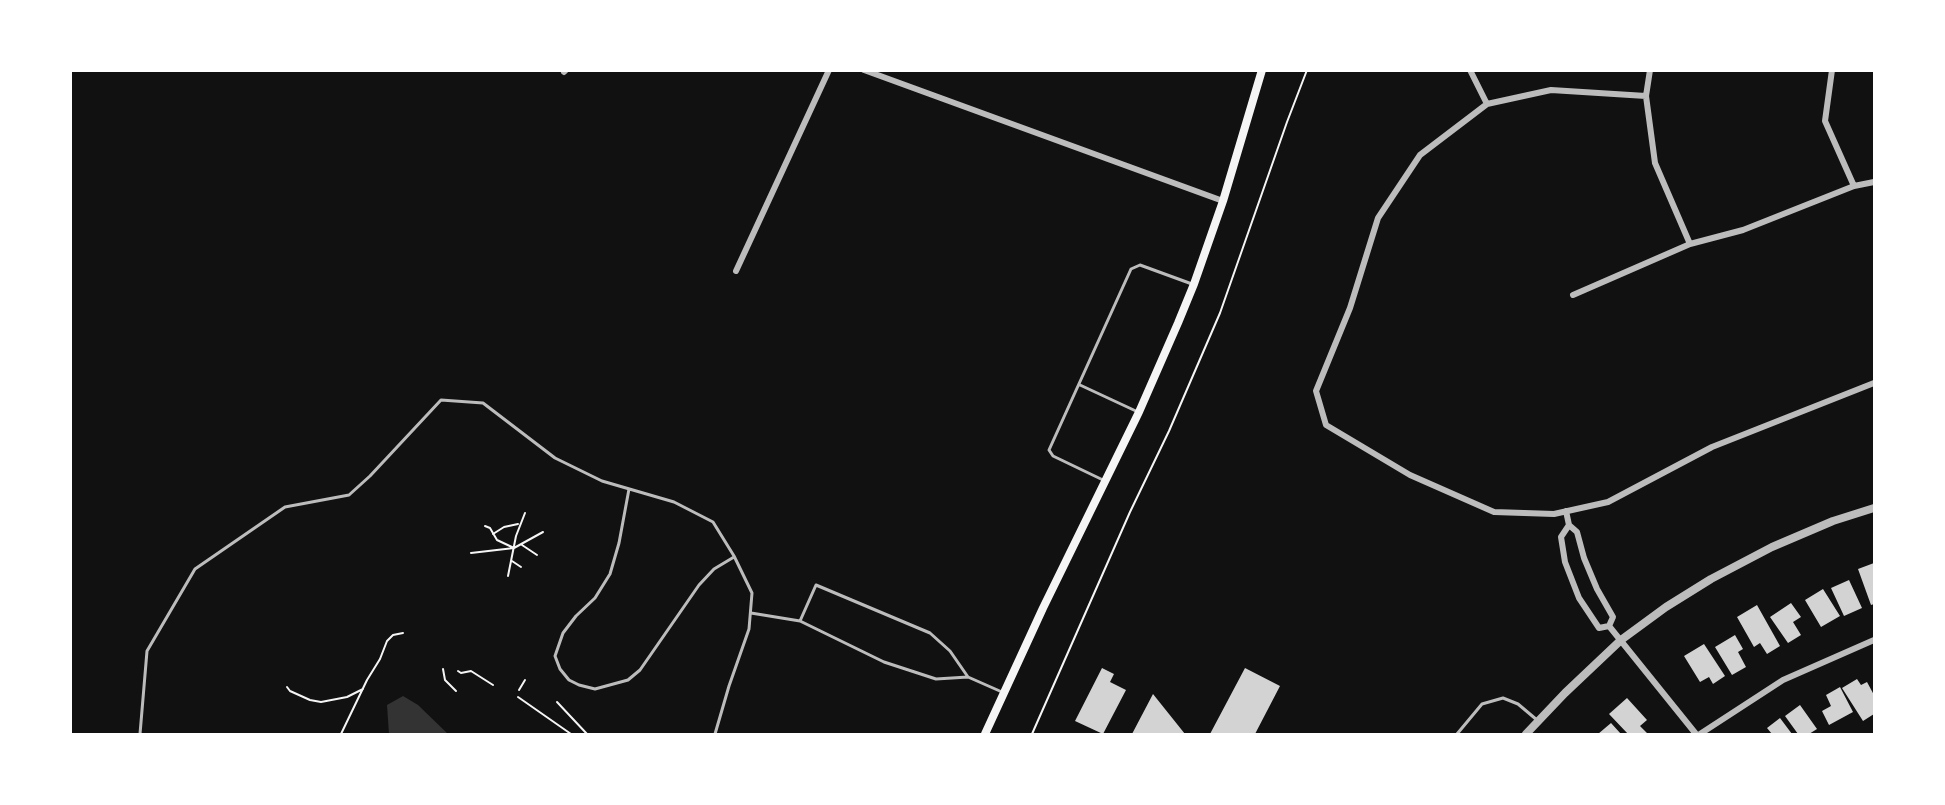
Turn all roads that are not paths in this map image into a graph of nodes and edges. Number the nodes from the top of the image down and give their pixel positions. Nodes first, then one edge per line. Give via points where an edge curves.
1 (829, 70) edge
2 (864, 70) edge
3 (1262, 70) edge
4 (1470, 70) edge
5 (1650, 70) edge
6 (1832, 70) edge
7 (1646, 96) junction
8 (1487, 104) junction
9 (1875, 182) edge
10 (1854, 186) junction
11 (1223, 201) junction
12 (1690, 244) junction
13 (736, 271) dead end
14 (1194, 284) junction
15 (1573, 295) dead end
16 (1875, 383) edge
17 (1080, 385) junction
18 (1139, 412) junction
19 (1104, 480) junction
20 (629, 489) junction
21 (1875, 508) edge
22 (1566, 511) junction
23 (1569, 525) junction
24 (734, 556) junction
25 (750, 613) junction
26 (800, 621) junction
27 (1609, 626) junction
28 (1621, 640) junction
29 (1875, 640) edge
30 (968, 678) junction
31 (1004, 692) junction
32 (1538, 721) junction
33 (140, 735) edge
34 (715, 735) edge
35 (985, 735) edge
36 (1457, 735) edge
37 (1526, 735) edge
38 (1698, 735) edge

1 - 13 street
2 - 11 street
3 - 11 main road
4 - 8 street
5 - 7 street
6 - 10 street via 1825,121
7 - 8 street via 1551,90
7 - 12 street via 1655,163
8 - 22 street via 1420,155 1378,218 1350,308 1316,391 1326,425 1410,475 1494,512
9 - 10 street
10 - 12 street via 1743,230
11 - 14 main road
12 - 15 street
14 - 17 lane via 1140,265 1131,269
14 - 18 main road
16 - 22 street via 1712,447 1608,502
17 - 18 lane
17 - 19 lane via 1049,450 1053,456
18 - 19 main road
19 - 31 main road
20 - 24 lane via 674,502 713,522
20 - 24 lane via 610,574 595,598 563,633 555,656 569,680 595,689 628,680 640,670 699,585
20 - 33 lane via 602,481 555,458 483,403 441,399 349,495 285,507 195,569 147,651
21 - 28 street via 1833,521 1711,579
22 - 23 street
23 - 27 street via 1578,532 1584,558 1613,617
23 - 27 street via 1561,537 1565,562 1579,598 1599,628
24 - 25 lane via 752,593
25 - 26 lane
25 - 34 lane via 749,629
26 - 30 lane via 884,662 936,679
26 - 30 lane via 816,585 930,633 950,651
27 - 28 street
28 - 32 street
28 - 38 street
29 - 38 street via 1783,680
30 - 31 lane
31 - 35 main road
32 - 36 lane via 1518,704 1503,698 1482,704
32 - 37 street

